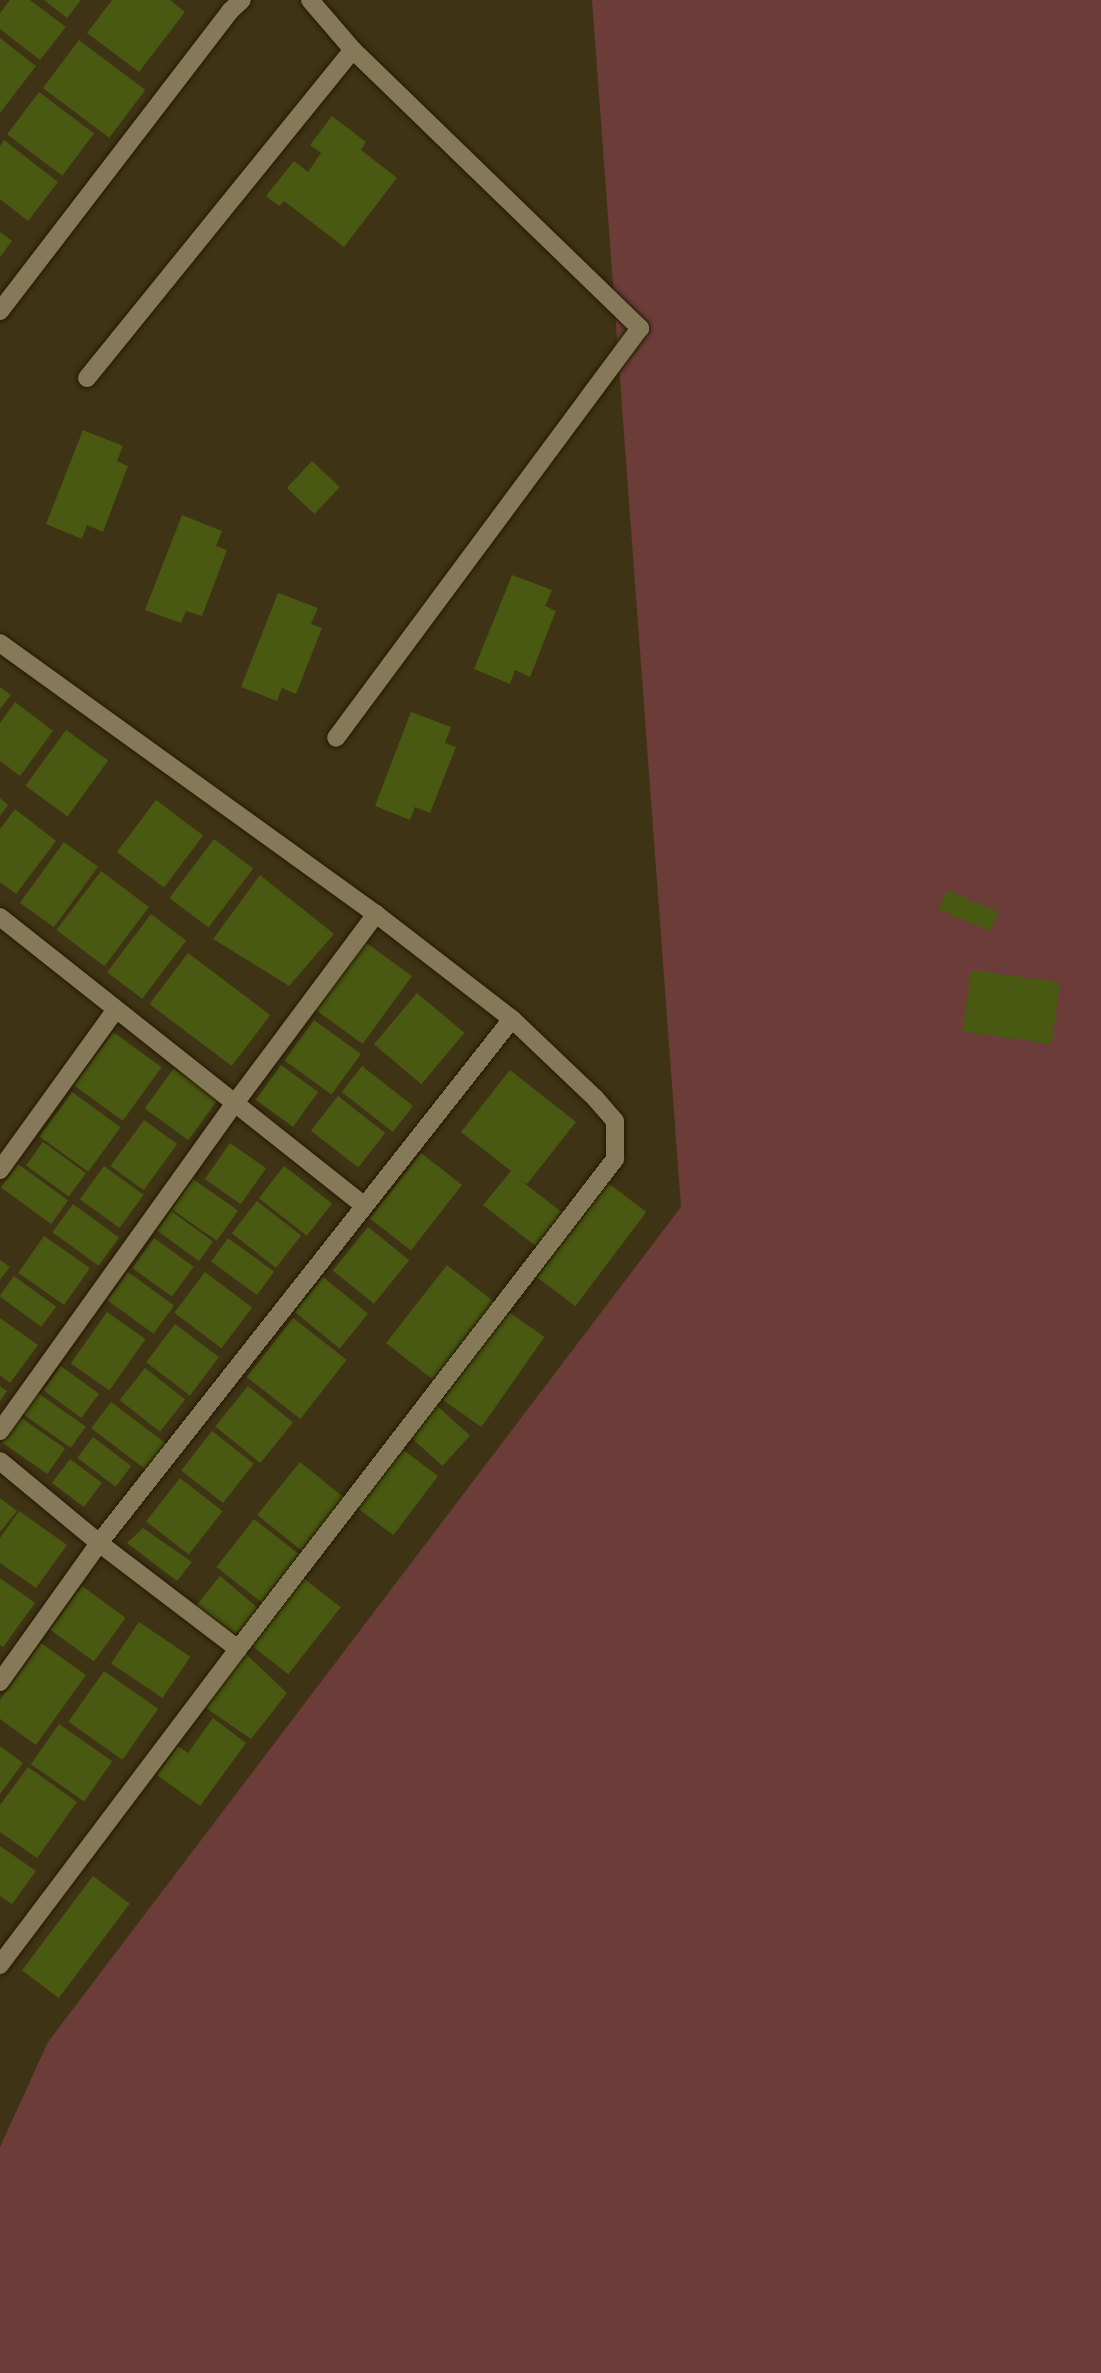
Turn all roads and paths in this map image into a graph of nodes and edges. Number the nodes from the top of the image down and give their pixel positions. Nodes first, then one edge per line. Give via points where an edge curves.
1 (310, 0) edge
2 (230, 4) edge
3 (353, 50) junction
4 (0, 311) edge
5 (86, 378) dead end
6 (0, 643) edge
7 (336, 738) dead end
8 (376, 914) junction
9 (0, 917) edge
10 (116, 1009) junction
11 (512, 1018) junction
12 (235, 1103) junction
13 (0, 1170) edge
14 (364, 1206) junction
15 (0, 1431) edge
16 (0, 1461) edge
17 (99, 1543) junction
18 (238, 1649) junction
19 (0, 1682) edge
20 (0, 1965) edge

1 - 3 street
2 - 4 street
3 - 5 street
3 - 7 street via 640,328
6 - 8 street
8 - 11 street
8 - 12 street
9 - 10 street
10 - 12 street
10 - 13 street
11 - 14 street
11 - 18 street via 615,1121 615,1159
12 - 14 street
12 - 15 street
14 - 17 street
16 - 17 street
17 - 18 street
17 - 19 street
18 - 20 street

